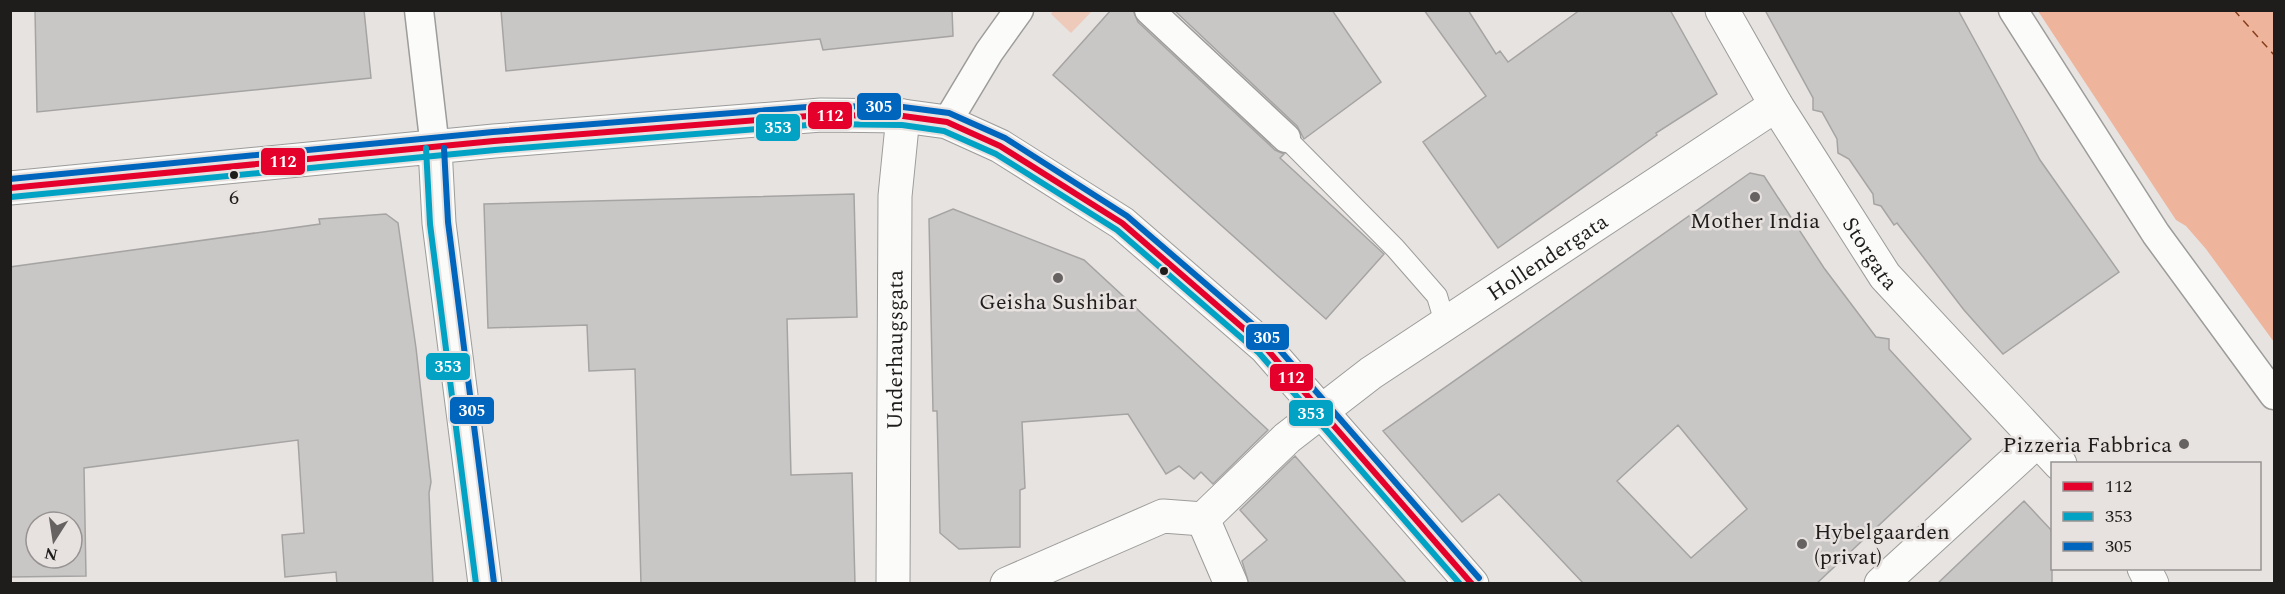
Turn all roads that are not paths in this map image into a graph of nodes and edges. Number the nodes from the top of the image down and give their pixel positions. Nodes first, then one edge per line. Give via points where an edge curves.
1 (418, 10) edge
2 (1019, 10) edge
3 (1149, 10) edge
4 (1722, 10) edge
5 (2013, 10) edge
6 (1776, 105) junction
7 (903, 116) junction
8 (947, 122) junction
9 (1286, 138) joint
10 (435, 148) junction
11 (10, 188) edge
12 (1445, 323) junction
13 (2274, 395) edge
14 (1319, 411) junction
15 (2048, 452) edge
16 (1203, 519) junction
17 (2145, 570) edge
18 (484, 584) edge
19 (893, 584) edge
20 (1008, 584) edge
21 (1231, 584) edge
22 (1472, 584) edge
23 (1881, 584) edge
24 (2152, 584) edge

1 - 10 street
2 - 8 street
3 - 9 street
4 - 6 street, Storgata
5 - 13 street via 2156,234
6 - 12 street, Hollendergata
6 - 15 street, Storgata via 1885,276
7 - 8 street
7 - 10 street via 821,115
7 - 19 street, Underhaugsgata via 895,196
8 - 14 street via 1000,146 1122,223 1265,347
9 - 12 lane via 1362,213 1437,296
10 - 11 street
10 - 18 street via 439,223
12 - 14 street, Hollendergata
14 - 16 street, Hollendergata
14 - 22 street
15 - 23 street
16 - 20 street via 1162,516
16 - 21 street
17 - 24 street

